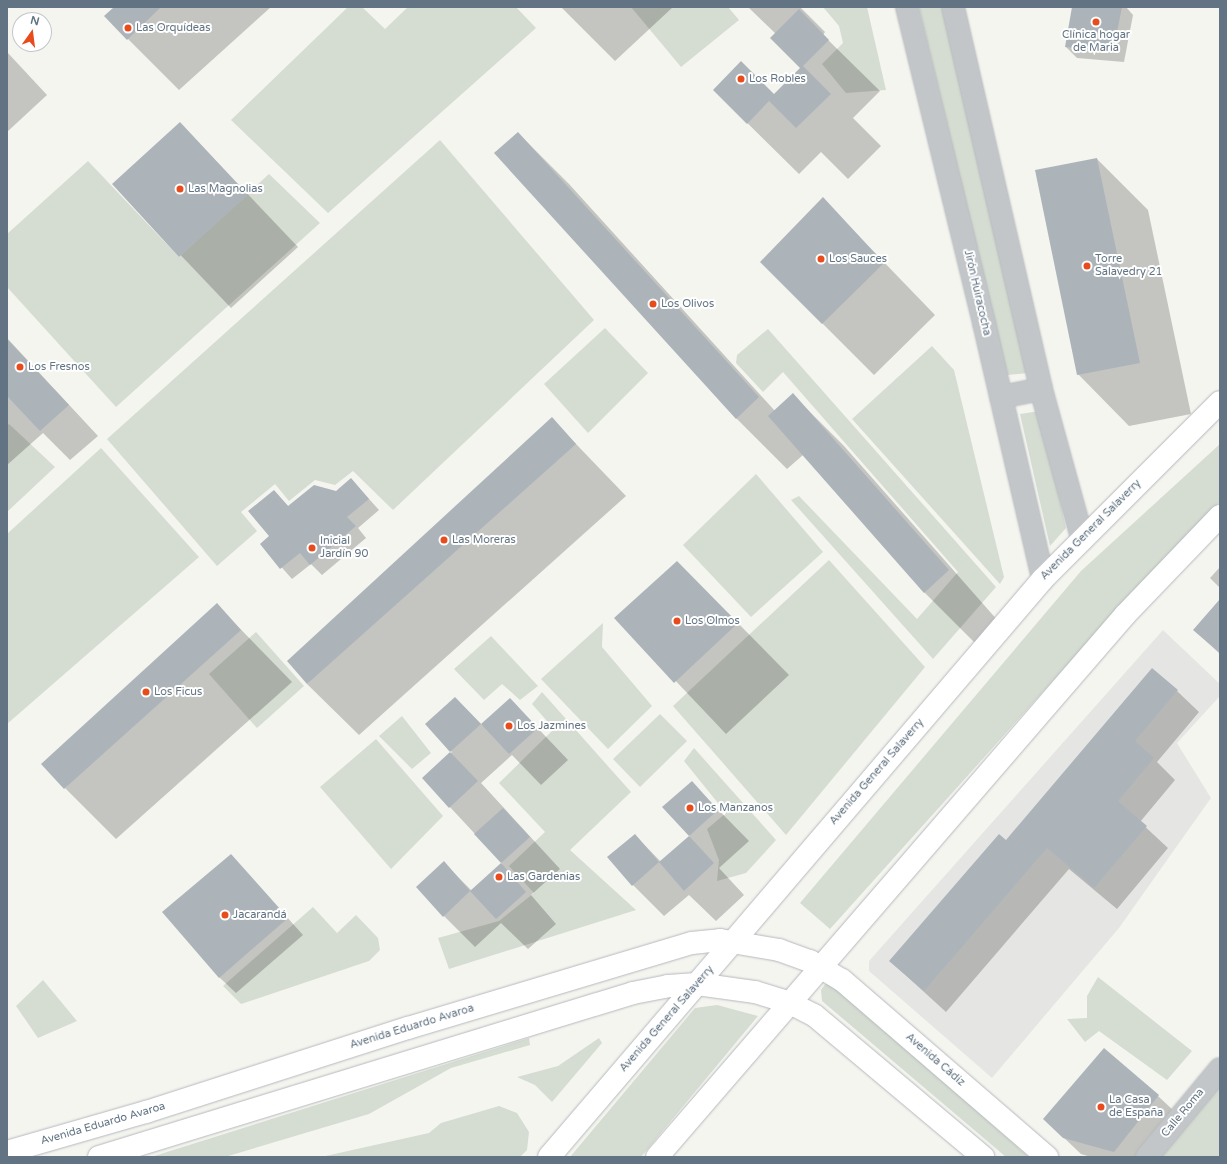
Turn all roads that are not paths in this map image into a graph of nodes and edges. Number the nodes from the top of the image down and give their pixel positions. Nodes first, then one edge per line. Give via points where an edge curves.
1 (907, 7) edge
2 (953, 7) edge
3 (1041, 389) junction
4 (1001, 398) junction
5 (1220, 402) edge
6 (1220, 516) edge
7 (1082, 538) junction
8 (1043, 579) junction
9 (734, 941) junction
10 (819, 966) junction
11 (698, 984) junction
12 (788, 1002) junction
13 (408, 1028) junction
14 (417, 1060) junction
15 (1220, 1069) edge
16 (7, 1152) edge
17 (99, 1157) edge
18 (549, 1157) edge
19 (657, 1157) edge
20 (983, 1157) edge
21 (1047, 1157) edge
22 (1147, 1157) edge

1 - 4 street, Jirón Huiracocha
2 - 3 street
3 - 4 street
3 - 7 street
4 - 8 street, Jirón Huiracocha
5 - 7 main road, Avenida General Salaverry
6 - 10 main road via 1126,615
7 - 8 main road, Avenida General Salaverry
8 - 9 main road, Avenida General Salaverry
9 - 10 main road, Avenida Eduardo Avaroa via 779,950
9 - 11 main road, Avenida General Salaverry
9 - 13 main road, Avenida Eduardo Avaroa via 692,943
10 - 12 main road
10 - 21 main road, Avenida Cádiz via 852,987
11 - 12 main road via 738,988
11 - 14 main road via 668,986 633,993
11 - 18 main road, Avenida General Salaverry
12 - 19 main road
12 - 20 main road via 824,1023
13 - 14 main road
13 - 16 main road, Avenida Eduardo Avaroa via 146,1112
14 - 17 main road
15 - 22 street, Calle Roma

